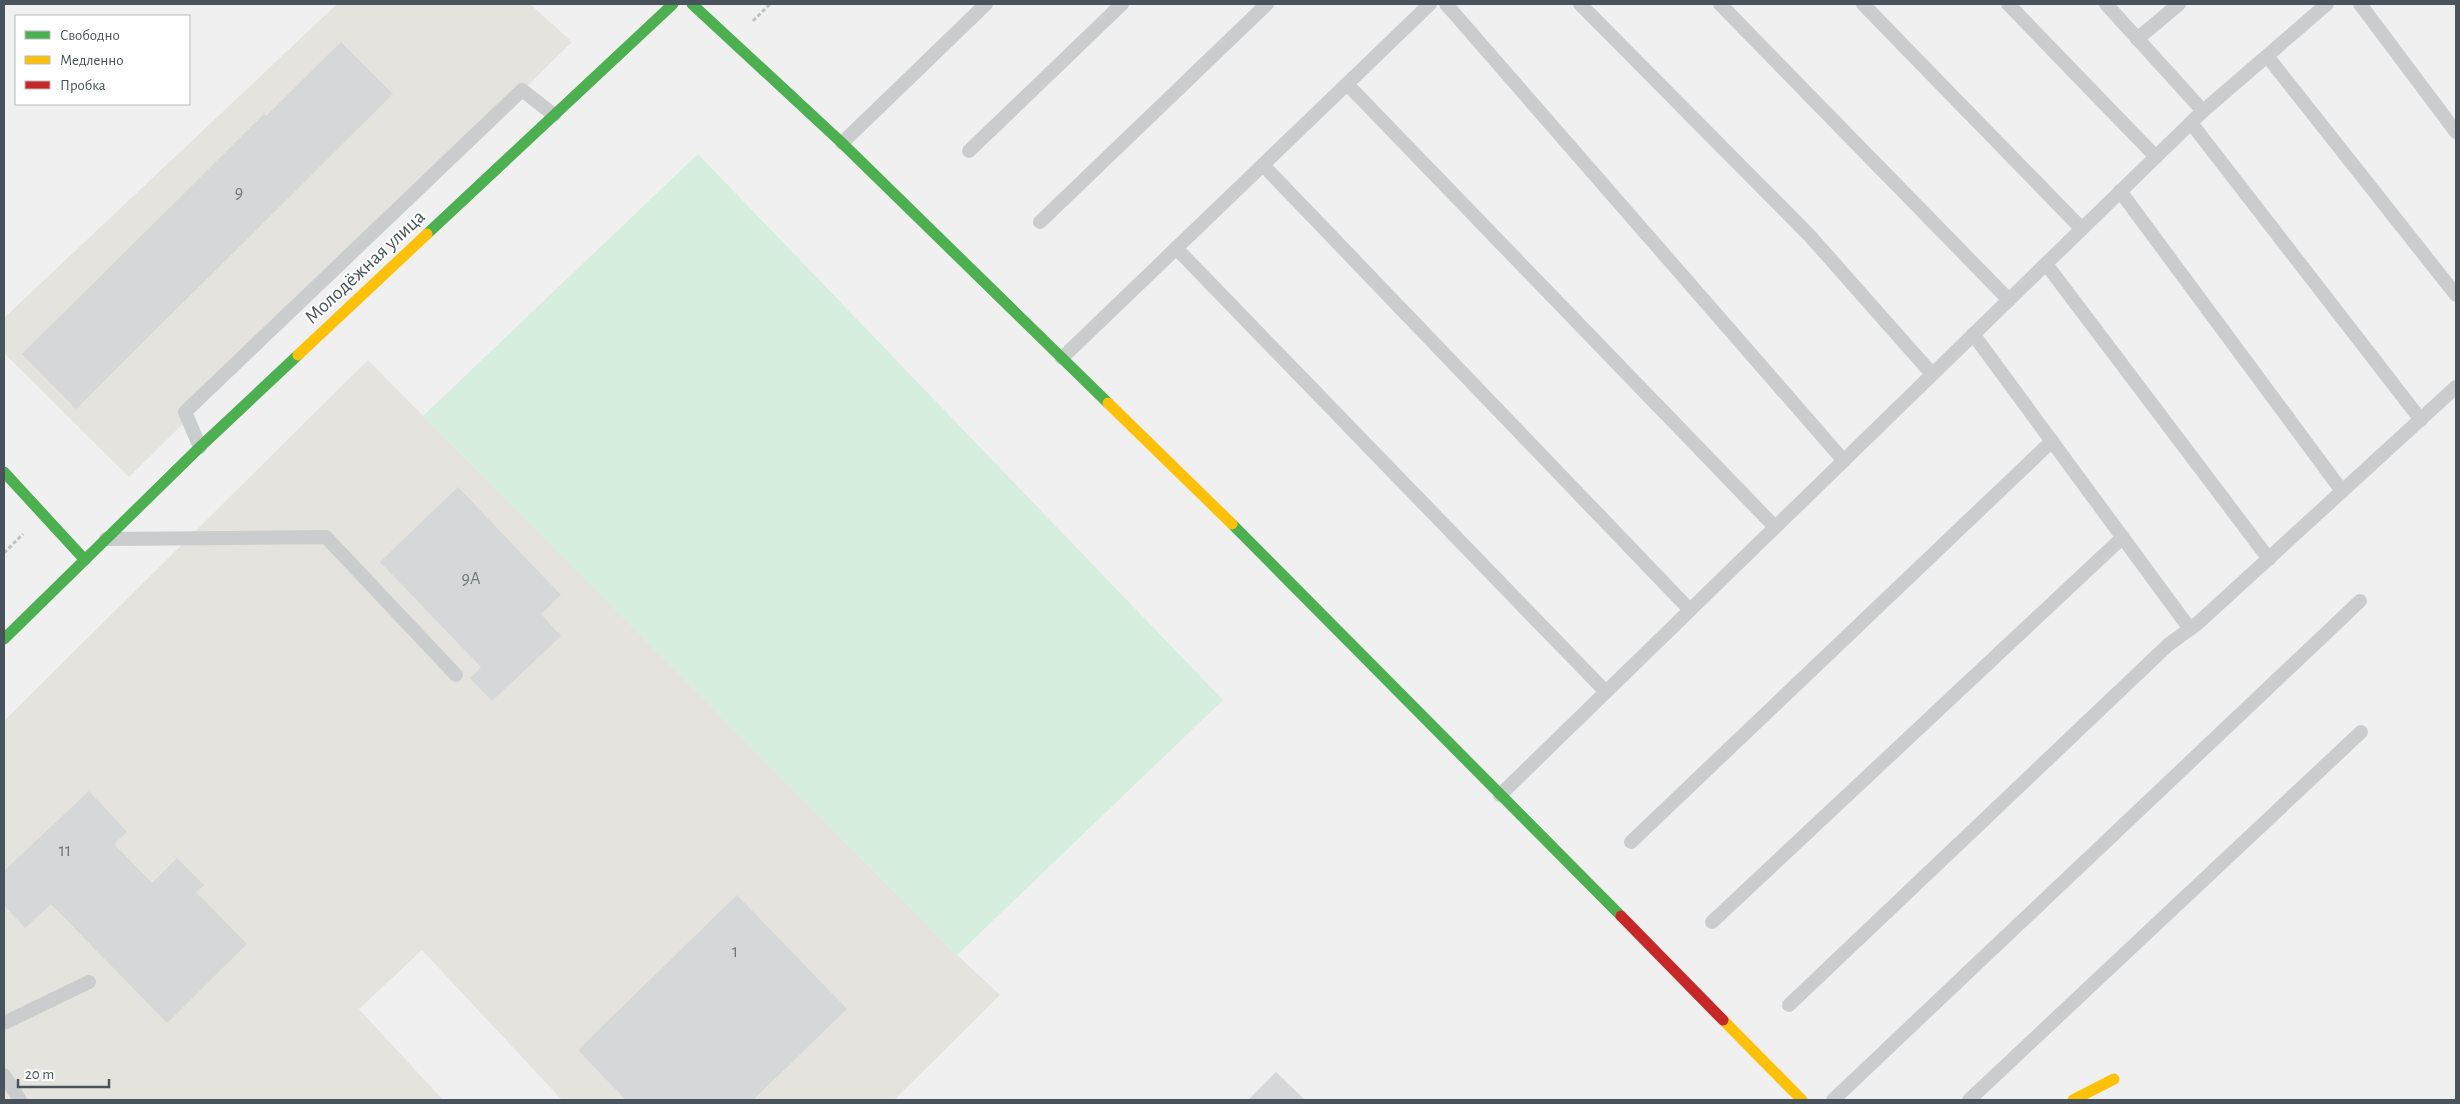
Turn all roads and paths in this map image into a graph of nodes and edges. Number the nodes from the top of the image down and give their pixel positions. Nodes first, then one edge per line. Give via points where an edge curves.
1 (673, 4) edge
2 (692, 4) edge
3 (986, 4) edge
4 (1122, 4) edge
5 (1267, 4) edge
6 (1430, 4) edge
7 (1446, 4) edge
8 (1580, 4) edge
9 (1720, 4) edge
10 (1863, 4) edge
11 (2008, 4) edge
12 (2106, 4) edge
13 (2179, 4) edge
14 (2328, 4) edge
15 (2360, 4) edge
16 (2137, 39) junction
17 (2267, 56) junction
18 (1346, 84) junction
19 (2203, 111) junction
20 (554, 115) junction
21 (2191, 123) junction
22 (2456, 132) edge
23 (842, 143) junction
24 (969, 151) dead end
25 (2156, 157) junction
26 (1263, 165) junction
27 (2120, 192) junction
28 (1040, 222) dead end
29 (2082, 228) junction
30 (1176, 248) junction
31 (2046, 264) junction
32 (2456, 295) edge
33 (2009, 300) junction
34 (1973, 334) junction
35 (1062, 358) junction
36 (1932, 374) junction
37 (2456, 387) edge
38 (2420, 420) junction
39 (2052, 441) junction
40 (200, 447) junction
41 (1844, 461) junction
42 (4, 472) edge
43 (2342, 491) junction
44 (1775, 527) junction
45 (2123, 537) junction
46 (105, 540) junction
47 (2269, 559) junction
48 (85, 560) junction
49 (2360, 601) dead end
50 (1690, 610) junction
51 (2190, 629) junction
52 (4, 639) edge
53 (456, 675) dead end
54 (1606, 692) junction
55 (2361, 732) dead end
56 (1500, 795) junction
57 (1631, 842) dead end
58 (1712, 922) dead end
59 (89, 982) dead end
60 (1789, 1005) dead end
61 (4, 1023) edge
62 (4, 1075) edge
63 (2114, 1079) dead end
64 (20, 1100) edge
65 (1802, 1100) edge
66 (1833, 1100) edge
67 (1970, 1100) edge
68 (2073, 1100) edge

1 - 20 street, Молодёжная улица
2 - 23 street
3 - 23 lane
4 - 24 lane
5 - 28 lane
6 - 18 lane
7 - 41 lane
8 - 36 lane via 1810,236
9 - 33 lane
10 - 29 lane
11 - 25 lane
12 - 16 lane
13 - 16 lane
14 - 17 lane
15 - 22 lane
16 - 19 lane
17 - 19 lane
17 - 32 lane
18 - 26 lane
18 - 44 lane
19 - 21 lane
20 - 40 street, Молодёжная улица
20 - 40 lane via 522,90 185,412
21 - 25 lane
21 - 38 lane
23 - 35 street
25 - 27 lane
26 - 30 lane
26 - 50 lane
27 - 29 lane
27 - 43 lane
29 - 31 lane
30 - 35 lane
30 - 54 lane
31 - 33 lane
31 - 47 lane
33 - 34 lane
34 - 36 lane
34 - 39 lane
35 - 56 street via 1271,562
36 - 41 lane
37 - 38 lane
38 - 43 lane
39 - 45 lane
39 - 57 lane
40 - 46 street, Молодёжная улица
41 - 44 lane
42 - 48 street
43 - 47 lane
44 - 50 lane
45 - 51 lane
45 - 58 lane
46 - 48 street, Молодёжная улица
46 - 53 lane via 326,537
47 - 51 lane
48 - 52 street, Молодёжная улица
49 - 66 lane
50 - 54 lane
51 - 60 lane via 2161,652
54 - 56 lane
55 - 67 lane
56 - 65 street
59 - 61 lane
62 - 64 lane
63 - 68 street

